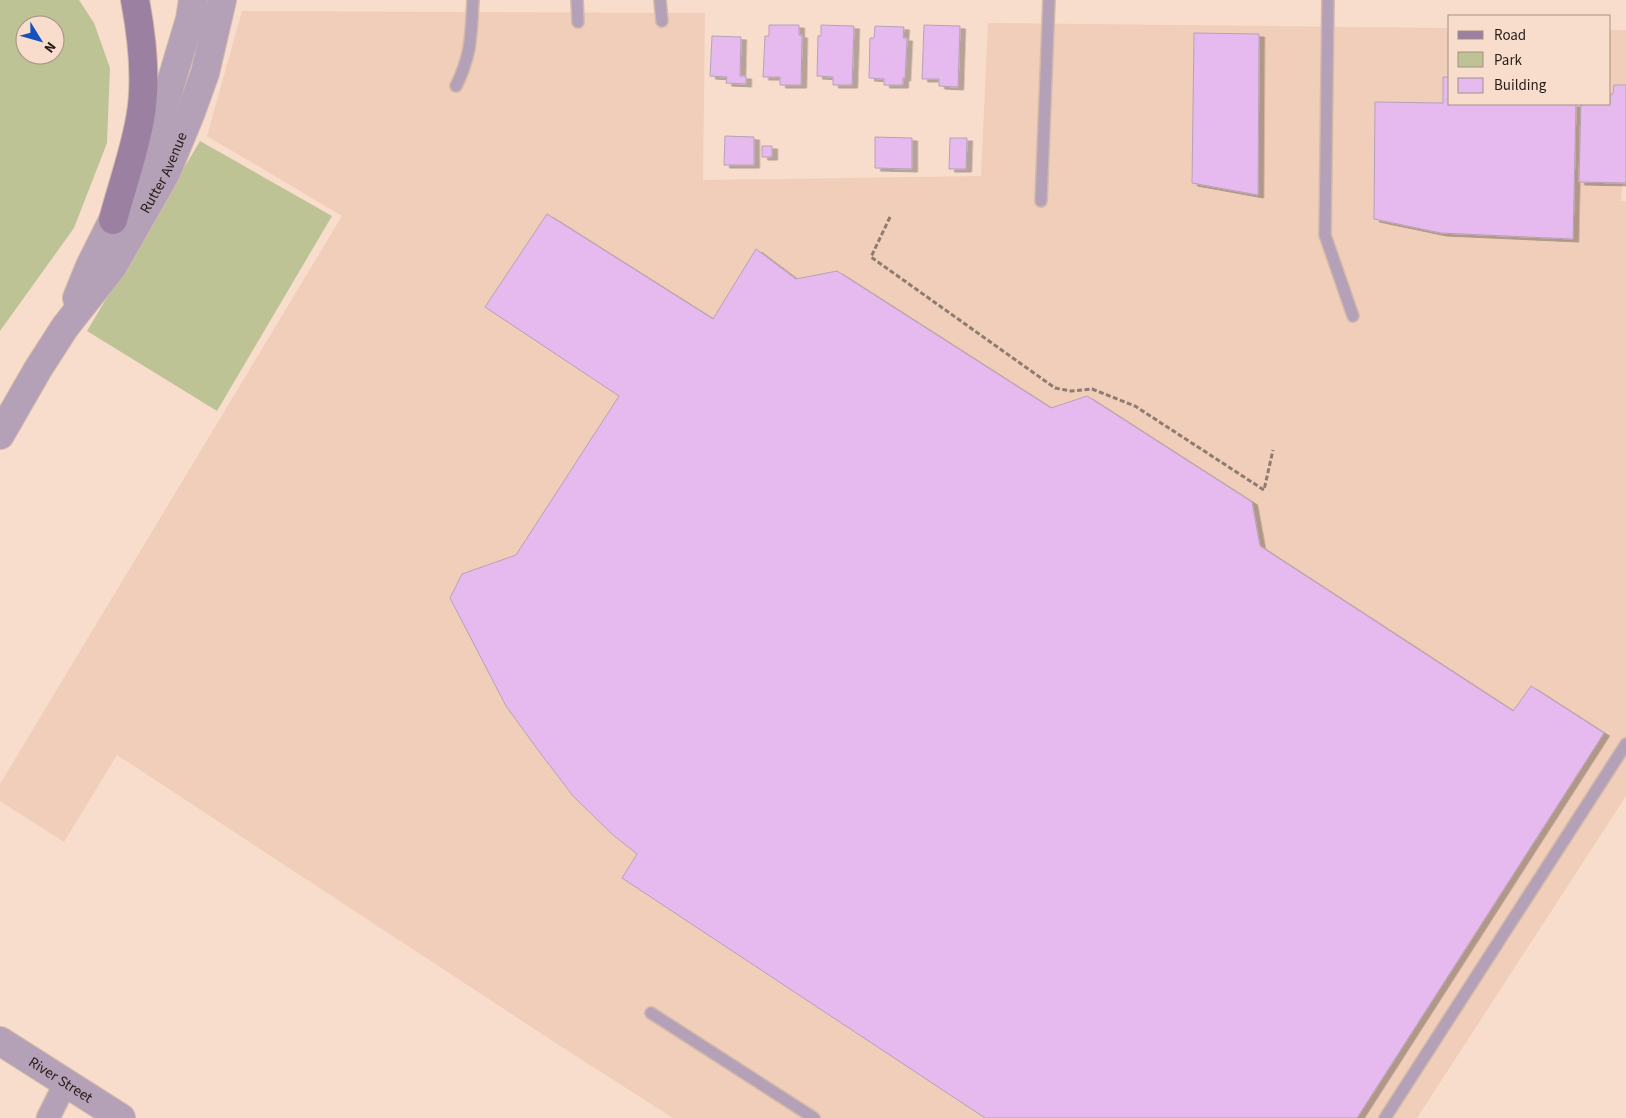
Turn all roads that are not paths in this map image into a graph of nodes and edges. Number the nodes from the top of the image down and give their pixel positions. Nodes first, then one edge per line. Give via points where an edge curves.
1 (135, 0) edge
2 (193, 0) edge
3 (222, 0) edge
4 (473, 0) edge
5 (576, 0) edge
6 (660, 0) edge
7 (1049, 0) edge
8 (1328, 0) edge
9 (662, 21) dead end
10 (578, 22) dead end
11 (456, 86) dead end
12 (1041, 201) dead end
13 (113, 220) junction
14 (1353, 316) dead end
15 (65, 327) junction
16 (0, 435) edge
17 (1626, 744) edge
18 (651, 1013) dead end
19 (0, 1042) edge
20 (66, 1082) junction
21 (48, 1118) edge
22 (122, 1118) edge
23 (814, 1118) edge
24 (1385, 1118) edge

1 - 13 main road via 143,64 140,117
2 - 13 street, Rutter Avenue via 168,96 149,146
3 - 15 street, Rutter Avenue via 205,73 166,173 113,266
4 - 11 lane via 470,44 465,67
5 - 10 lane
6 - 9 lane
7 - 12 lane
8 - 14 lane via 1324,235
13 - 15 street, Rutter Avenue
15 - 16 street, Rutter Avenue
17 - 24 lane
18 - 23 lane
19 - 20 street, River Street
20 - 21 street
20 - 22 street, River Street

